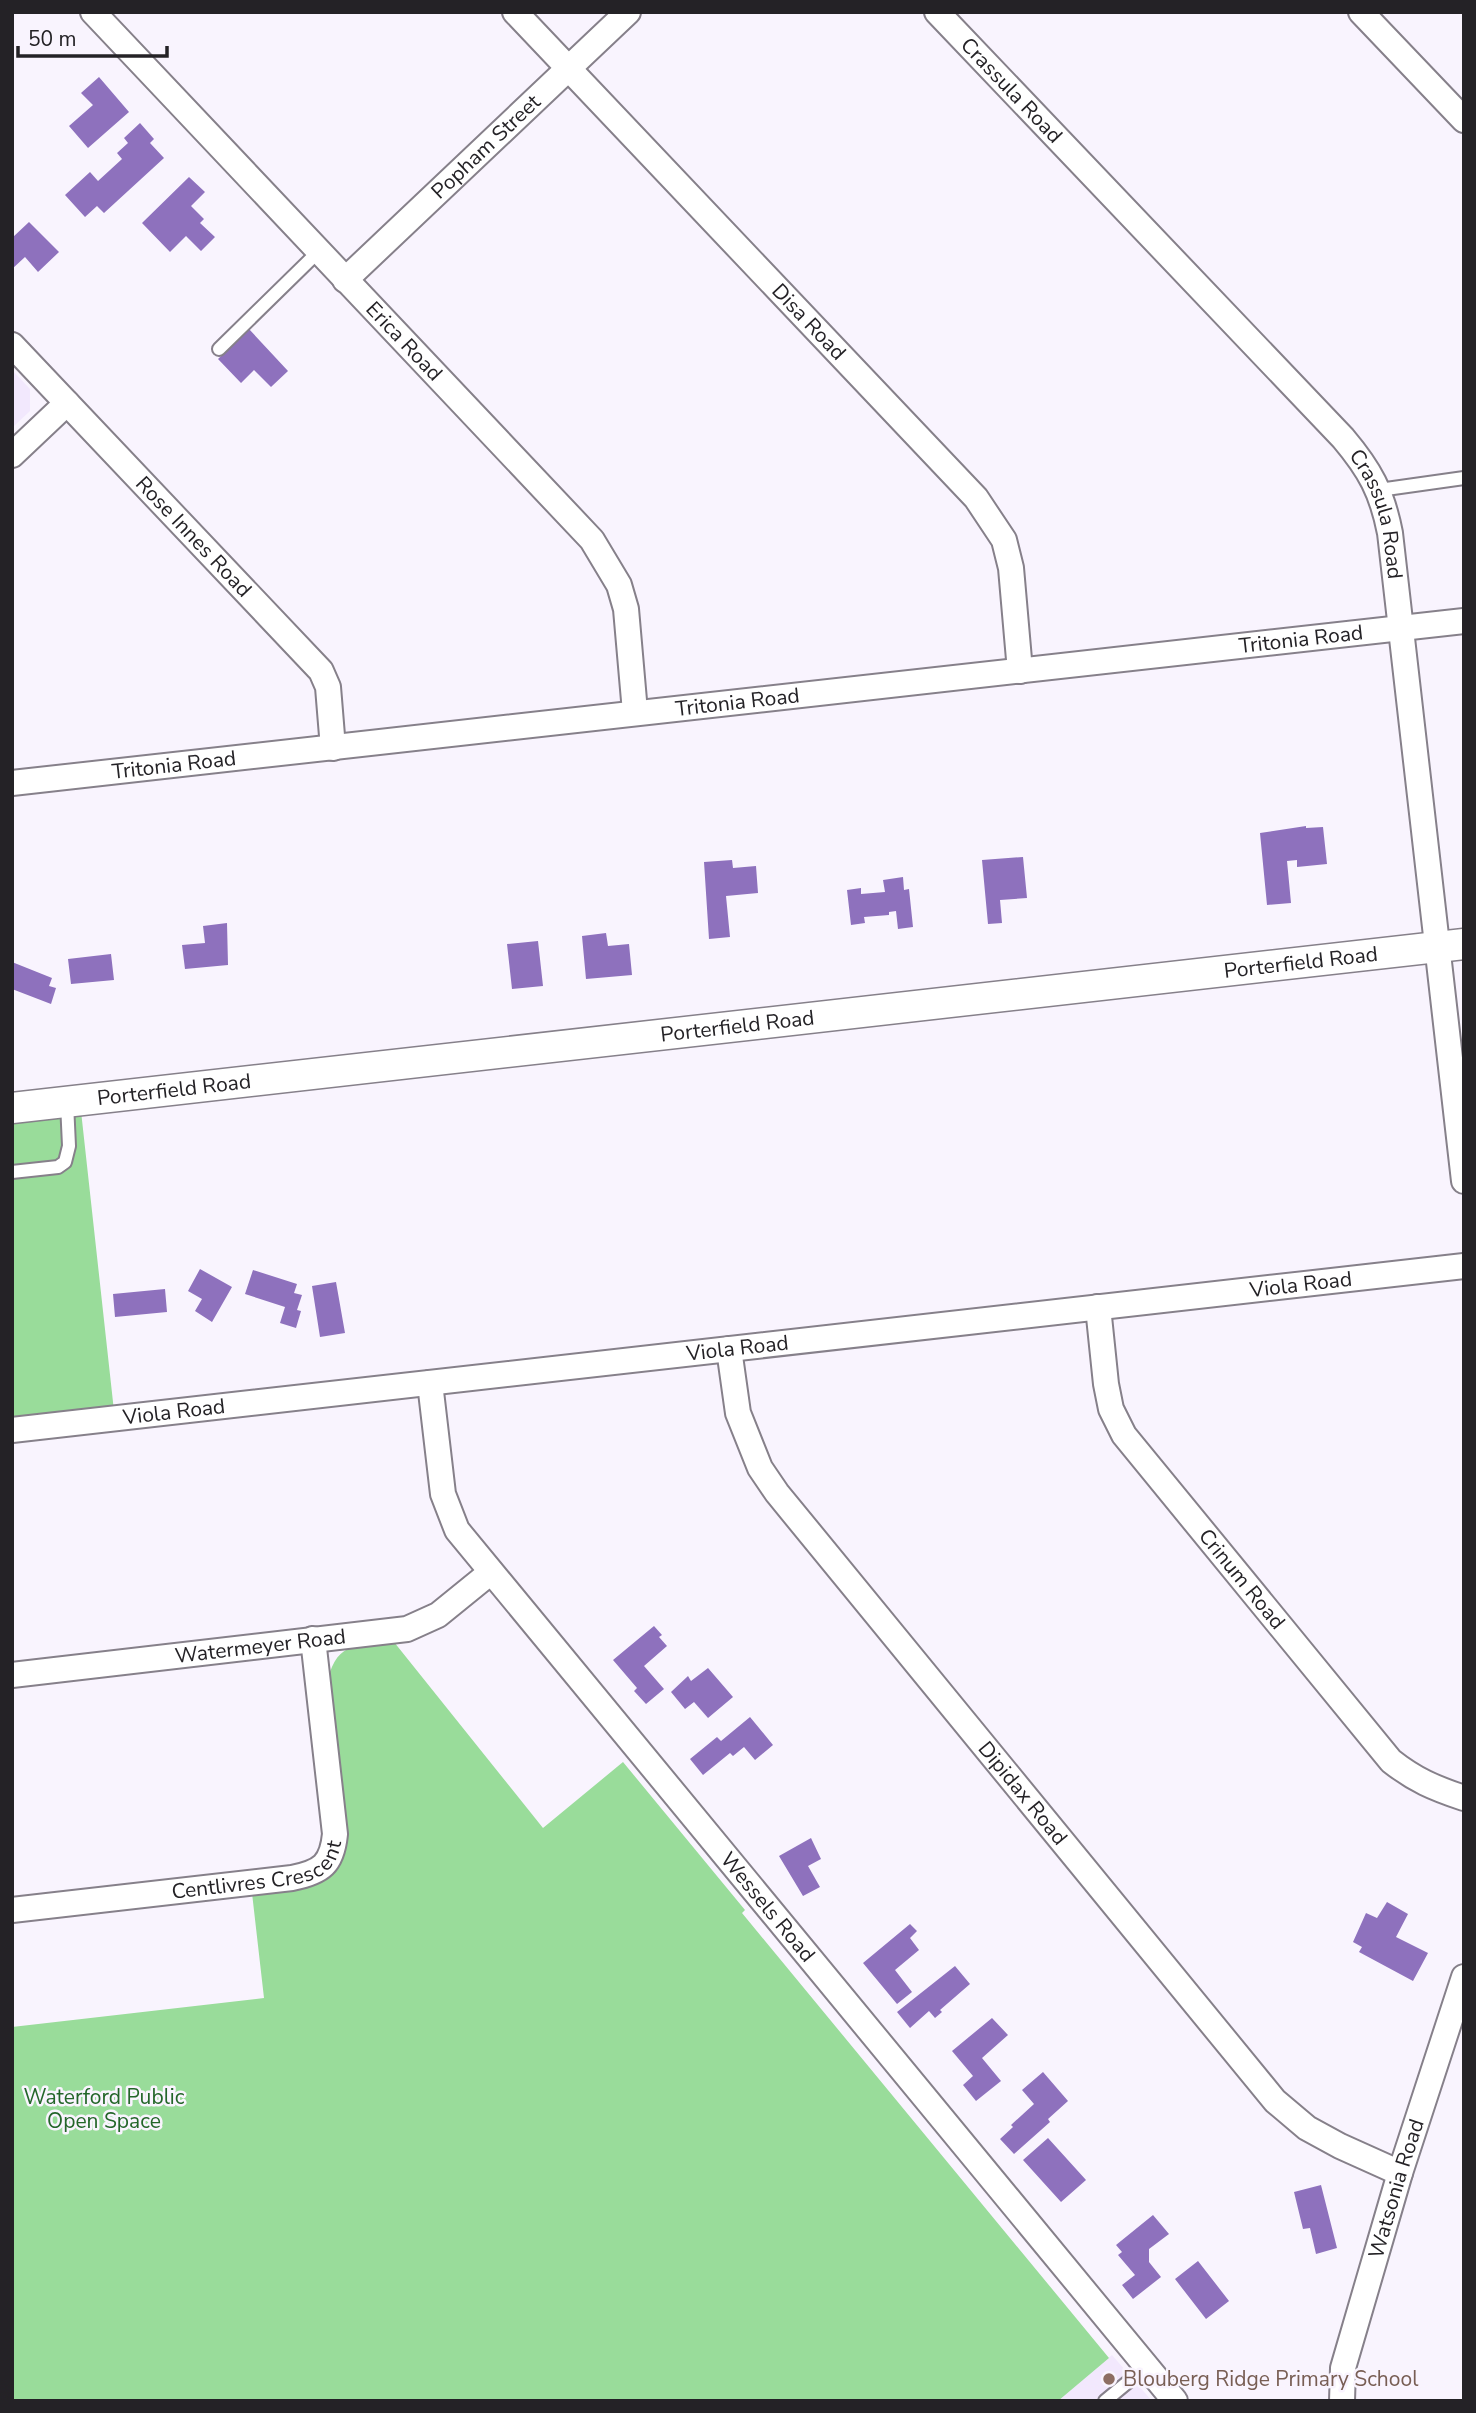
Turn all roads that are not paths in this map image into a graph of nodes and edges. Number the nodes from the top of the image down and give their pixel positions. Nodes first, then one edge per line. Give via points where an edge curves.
1 (93, 12) edge
2 (515, 12) edge
3 (628, 12) edge
4 (937, 12) edge
5 (1362, 12) edge
6 (569, 68) junction
7 (1464, 120) edge
8 (318, 251) junction
9 (345, 280) junction
10 (12, 345) edge
11 (219, 349) dead end
12 (67, 403) junction
13 (12, 455) edge
14 (1464, 478) edge
15 (1379, 490) junction
16 (1464, 621) edge
17 (1402, 629) junction
18 (1020, 671) junction
19 (635, 712) junction
20 (333, 748) junction
21 (12, 783) edge
22 (1451, 946) edge
23 (67, 1102) junction
24 (12, 1108) edge
25 (1460, 1119) edge
26 (12, 1172) edge
27 (1464, 1181) edge
28 (1464, 1266) edge
29 (1098, 1307) junction
30 (729, 1349) junction
31 (430, 1383) junction
32 (12, 1430) edge
33 (491, 1572) junction
34 (313, 1639) junction
35 (12, 1675) edge
36 (1464, 1798) edge
37 (12, 1910) edge
38 (1464, 1977) edge
39 (1400, 2173) junction
40 (1146, 2367) junction
41 (1105, 2401) edge
42 (1174, 2401) edge
43 (1342, 2401) edge

1 - 8 street, Erica Road
2 - 6 street, Disa Road
3 - 6 street, Popham Street
4 - 15 street, Crassula Road via 1343,438
5 - 7 street
6 - 9 street, Popham Street
6 - 18 street, Disa Road via 976,498 1004,541 1011,568
8 - 9 street, Erica Road
8 - 11 lane
9 - 19 street, Erica Road via 602,554 620,584
10 - 12 street, Rose Innes Road
12 - 13 street
12 - 20 street, Rose Innes Road via 321,671 328,687
14 - 15 lane
15 - 17 street, Crassula Road via 1390,533
16 - 17 street, Tritonia Road
17 - 18 street, Tritonia Road
17 - 22 street, Crassula Road
18 - 19 street, Tritonia Road
19 - 20 street, Tritonia Road
20 - 21 street, Tritonia Road
22 - 23 street, Porterfield Road
22 - 25 street, Crassula Road
23 - 24 street, Porterfield Road
23 - 26 lane via 65,1163
25 - 27 street, Crassula Road
28 - 29 street, Viola Road
29 - 30 street, Viola Road
29 - 36 street, Crinum Road via 1111,1409 1125,1435 1391,1761 1430,1787
30 - 31 street, Viola Road
30 - 39 street, Dipidax Road via 738,1413 760,1468 776,1493 1275,2101 1307,2128
31 - 32 street, Viola Road
31 - 33 street, Wessels Road via 443,1494 457,1530
33 - 34 street, Watermeyer Road via 418,1626
33 - 40 street, Wessels Road
34 - 35 street, Watermeyer Road
34 - 37 street, Centlivres Crescent via 335,1833 330,1859 317,1872
38 - 39 street, Watsonia Road
39 - 43 street, Watsonia Road via 1343,2368
40 - 41 lane
40 - 42 street, Wessels Road

